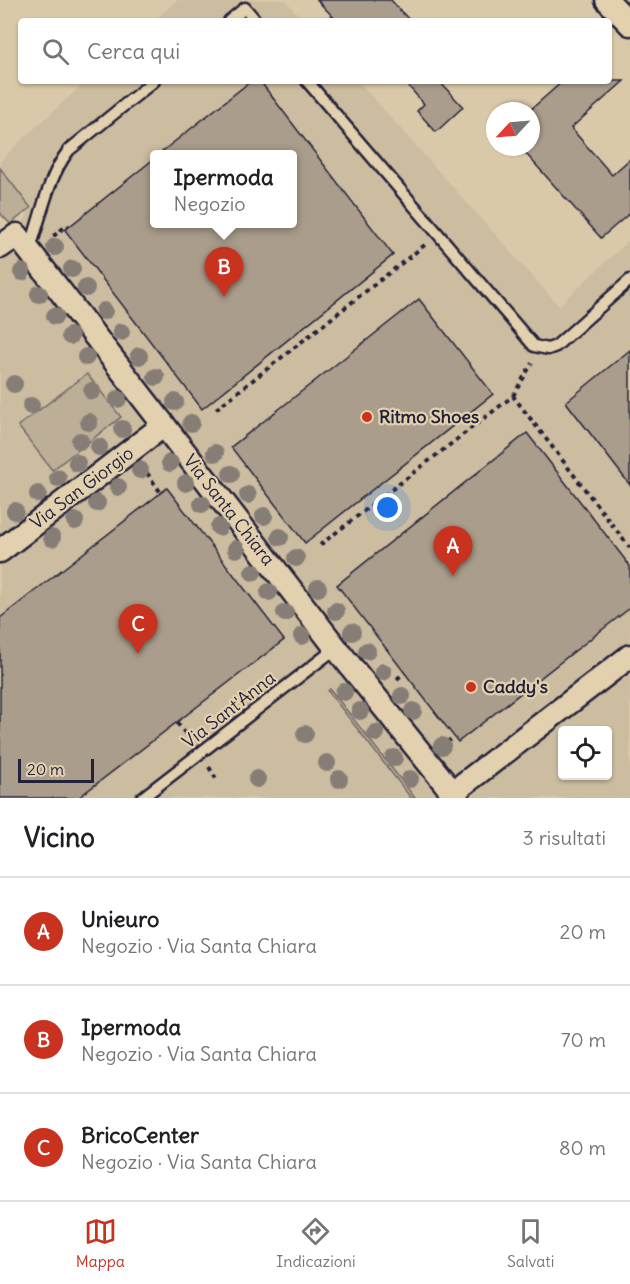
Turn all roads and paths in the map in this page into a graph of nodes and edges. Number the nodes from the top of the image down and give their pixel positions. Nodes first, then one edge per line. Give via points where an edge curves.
1 (608, 0) edge
2 (233, 18) edge
3 (253, 18) edge
4 (630, 24) edge
5 (150, 84) edge
6 (310, 84) edge
7 (69, 227) dead end
8 (438, 234) junction
9 (55, 235) dead end
10 (0, 247) edge
11 (29, 251) junction
12 (630, 280) edge
13 (541, 349) junction
14 (513, 396) junction
15 (216, 410) dead end
16 (164, 425) junction
17 (147, 473) dead end
18 (161, 493) dead end
19 (320, 545) dead end
20 (630, 548) edge
21 (0, 550) edge
22 (336, 648) junction
23 (630, 656) edge
24 (404, 673) dead end
25 (397, 679) dead end
26 (177, 723) dead end
27 (454, 737) dead end
28 (188, 738) dead end
29 (447, 742) dead end
30 (209, 767) dead end
31 (218, 782) dead end
32 (455, 795) edge
33 (142, 798) edge

1 - 4 street
2 - 3 lane via 245,8
5 - 11 lane via 61,160
6 - 8 lane
7 - 9 path
8 - 13 lane via 534,346
8 - 15 path
10 - 11 street, Via Santa Chiara via 17,235
11 - 16 street, Via Santa Chiara
12 - 13 lane via 556,346
13 - 14 path
14 - 19 path
14 - 20 path
16 - 21 street, Via San Giorgio
16 - 22 street, Via Santa Chiara
17 - 18 path
22 - 32 street, Via Santa Chiara
22 - 33 lane, Via Sant'Anna
23 - 32 street
24 - 25 path
26 - 28 path
27 - 29 path
30 - 31 path

